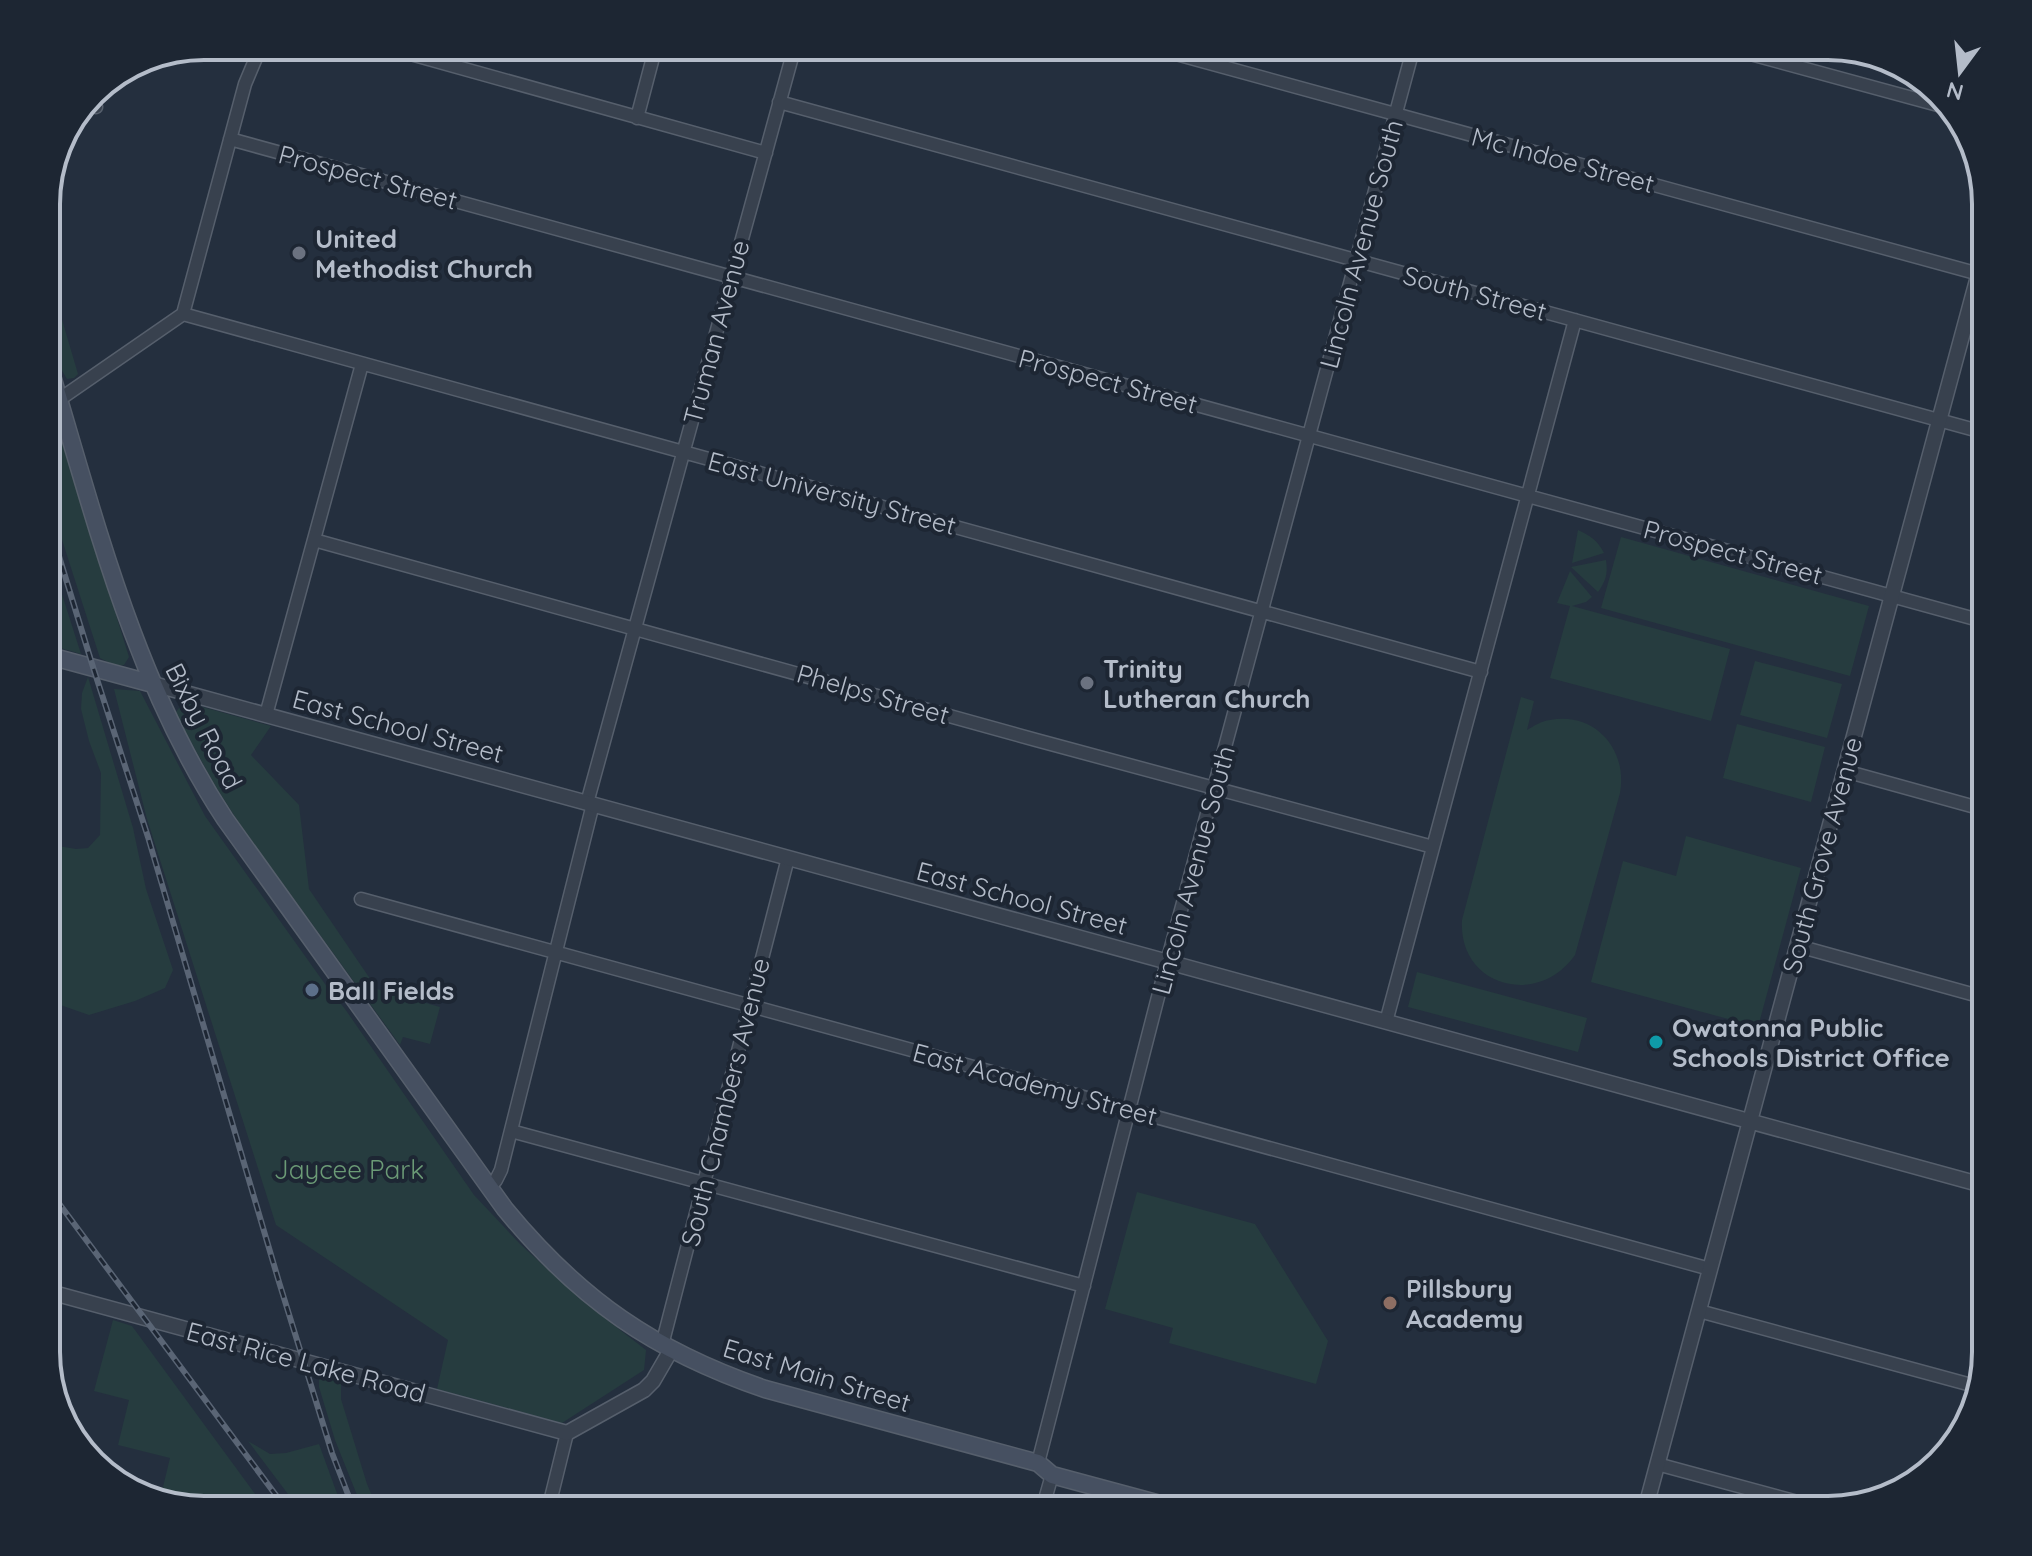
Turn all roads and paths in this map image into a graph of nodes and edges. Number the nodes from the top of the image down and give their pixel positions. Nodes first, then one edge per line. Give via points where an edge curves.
1 (255, 60) edge
2 (432, 60) edge
3 (652, 60) edge
4 (791, 60) edge
5 (1198, 60) edge
6 (1410, 60) edge
7 (1772, 60) edge
8 (1920, 100) edge
9 (779, 102) junction
10 (1396, 114) junction
11 (637, 118) junction
12 (230, 139) junction
13 (766, 153) junction
14 (1356, 260) junction
15 (1972, 272) edge
16 (731, 277) junction
17 (1972, 299) edge
18 (183, 314) junction
19 (1575, 320) junction
20 (362, 364) junction
21 (60, 399) joint
22 (1938, 420) junction
23 (1972, 429) edge
24 (1309, 437) junction
25 (683, 453) junction
26 (1528, 496) junction
27 (314, 540) junction
28 (1892, 596) junction
29 (1262, 612) junction
30 (1972, 618) edge
31 (635, 628) junction
32 (60, 659) edge
33 (1481, 672) junction
34 (153, 684) junction
35 (266, 715) junction
36 (1845, 771) junction
37 (1214, 787) junction
38 (590, 804) junction
39 (1972, 806) edge
40 (1433, 847) junction
41 (788, 858) junction
42 (361, 899) dead end
43 (1798, 946) junction
44 (555, 951) junction
45 (1167, 962) junction
46 (1972, 994) edge
47 (750, 1005) junction
48 (1386, 1022) junction
49 (408, 1073) joint
50 (1129, 1110) junction
51 (1751, 1122) junction
52 (511, 1131) junction
53 (704, 1182) junction
54 (1972, 1182) edge
55 (490, 1187) junction
56 (1710, 1269) junction
57 (1084, 1286) junction
58 (60, 1295) edge
59 (1699, 1311) junction
60 (667, 1348) junction
61 (1968, 1384) edge
62 (567, 1433) junction
63 (1038, 1463) junction
64 (1657, 1464) junction
65 (1052, 1475) junction
66 (551, 1496) edge
67 (1046, 1496) edge
68 (1130, 1496) edge
69 (1649, 1496) edge
70 (1775, 1496) edge

1 - 12 street
2 - 11 street
3 - 11 street
4 - 9 street, Truman Avenue
5 - 10 street, Mc Indoe Street
6 - 10 street, Lincoln Avenue South
7 - 8 street
9 - 13 street, Truman Avenue
9 - 14 street, South Street
10 - 14 street, Lincoln Avenue South
10 - 15 street, Mc Indoe Street
11 - 13 street
12 - 16 street, Prospect Street
12 - 18 street
13 - 16 street, Truman Avenue
14 - 19 street, South Street
14 - 24 street, Lincoln Avenue South
16 - 24 street, Prospect Street
16 - 25 street, Truman Avenue
17 - 22 street, South Grove Avenue
18 - 20 street, East University Street
18 - 21 street
19 - 22 street, South Street
19 - 26 street
20 - 25 street, East University Street
20 - 27 street
21 - 34 main road, Bixby Road via 121,601
22 - 23 street, South Street
22 - 28 street, South Grove Avenue
24 - 26 street, Prospect Street
24 - 29 street, Lincoln Avenue South
25 - 29 street, East University Street
25 - 31 street, Truman Avenue
26 - 28 street, Prospect Street
26 - 33 street
27 - 31 street, Phelps Street
27 - 35 street
28 - 30 street, Prospect Street
28 - 36 street, South Grove Avenue
29 - 33 street, East University Street
29 - 37 street, Lincoln Avenue South
31 - 37 street, Phelps Street
31 - 38 street, Truman Avenue
32 - 34 main road, East School Street
33 - 40 street
34 - 35 street, East School Street
34 - 49 main road, Bixby Road via 214,802
35 - 38 street, East School Street
36 - 39 street
36 - 43 street, South Grove Avenue
37 - 40 street, Phelps Street
37 - 45 street, Lincoln Avenue South
38 - 41 street, East School Street
38 - 44 street, Truman Avenue
40 - 48 street
41 - 45 street, East School Street
41 - 47 street, South Chambers Avenue
42 - 44 street, East Academy Street
43 - 46 street
43 - 51 street, South Grove Avenue
44 - 47 street, East Academy Street
44 - 52 street, Truman Avenue
45 - 48 street, East School Street
45 - 50 street, Lincoln Avenue South
47 - 50 street, East Academy Street
47 - 53 street, South Chambers Avenue
48 - 51 street, East School Street
49 - 55 main road, East Main Street
50 - 56 street, East Academy Street
50 - 57 street, Lincoln Avenue South
51 - 54 street, East School Street
51 - 56 street, South Grove Avenue
52 - 53 street
52 - 55 street, Truman Avenue via 501,1170
53 - 57 street
53 - 60 street, South Chambers Avenue
55 - 60 main road, East Main Street via 564,1274
56 - 59 street, South Grove Avenue
57 - 63 street, Lincoln Avenue South
58 - 62 street, East Rice Lake Road
59 - 61 street
59 - 64 street, South Grove Avenue
60 - 62 street, South Chambers Avenue via 644,1390
60 - 63 main road, East Main Street via 765,1389
62 - 66 street
63 - 65 main road, East Main Street
64 - 69 street, South Grove Avenue
64 - 70 street
65 - 67 street
65 - 68 main road, East Main Street

